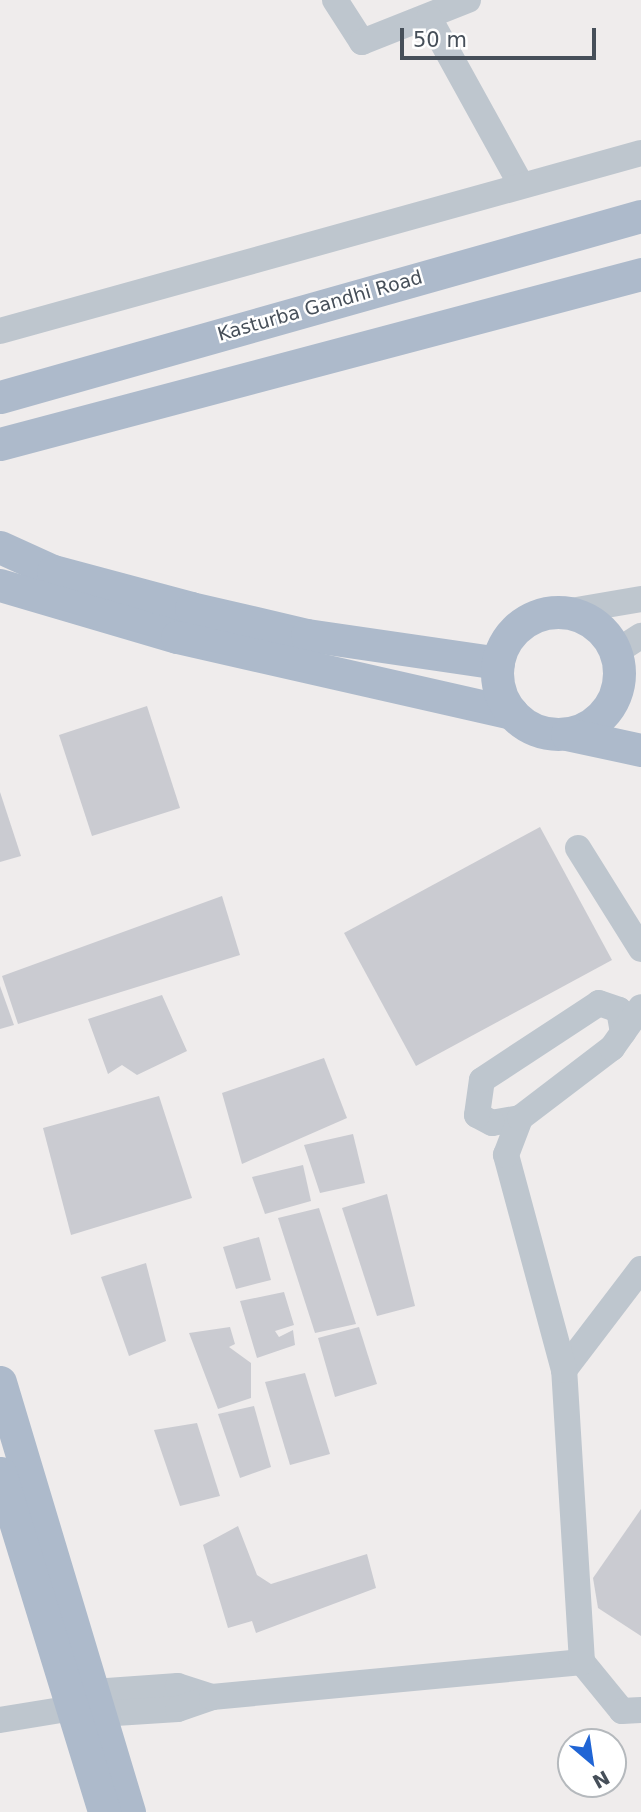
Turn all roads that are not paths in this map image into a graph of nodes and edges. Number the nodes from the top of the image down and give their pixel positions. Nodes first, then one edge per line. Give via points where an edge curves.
1 (335, 0) edge
2 (468, 0) edge
3 (429, 18) junction
4 (641, 153) edge
5 (521, 185) junction
6 (641, 216) edge
7 (641, 274) edge
8 (0, 331) edge
9 (0, 397) edge
10 (0, 444) edge
11 (0, 547) edge
12 (0, 585) edge
13 (641, 599) edge
14 (565, 612) junction
15 (629, 658) edge
16 (498, 663) junction
17 (512, 713) junction
18 (567, 734) junction
19 (641, 750) edge
20 (578, 848) dead end
21 (641, 949) edge
22 (641, 1007) edge
23 (623, 1033) junction
24 (520, 1118) junction
25 (641, 1269) edge
26 (564, 1370) junction
27 (2, 1396) edge
28 (0, 1473) edge
29 (582, 1662) junction
30 (89, 1705) junction
31 (641, 1710) edge
32 (0, 1720) edge
33 (104, 1812) edge
34 (129, 1812) edge

1 - 3 street via 362,42
2 - 3 street
3 - 5 street
4 - 5 street
5 - 8 street
6 - 9 main road, Kasturba Gandhi Road
7 - 10 main road
11 - 16 main road via 52,571 229,617
12 - 17 main road via 177,637
13 - 14 street
14 - 15 main road via 596,625
14 - 16 main road via 527,620 512,633
15 - 18 main road via 601,717
16 - 17 main road via 498,688
17 - 18 main road via 531,729
18 - 19 main road
20 - 21 street
22 - 23 street
23 - 24 street
23 - 24 street via 619,1010 599,1003 482,1080 477,1115 492,1123
24 - 26 street via 506,1155
25 - 26 street
26 - 29 street
27 - 30 main road
28 - 30 main road
29 - 30 street via 212,1697 178,1686
29 - 31 street via 622,1711
30 - 32 street
30 - 33 main road
30 - 34 main road

